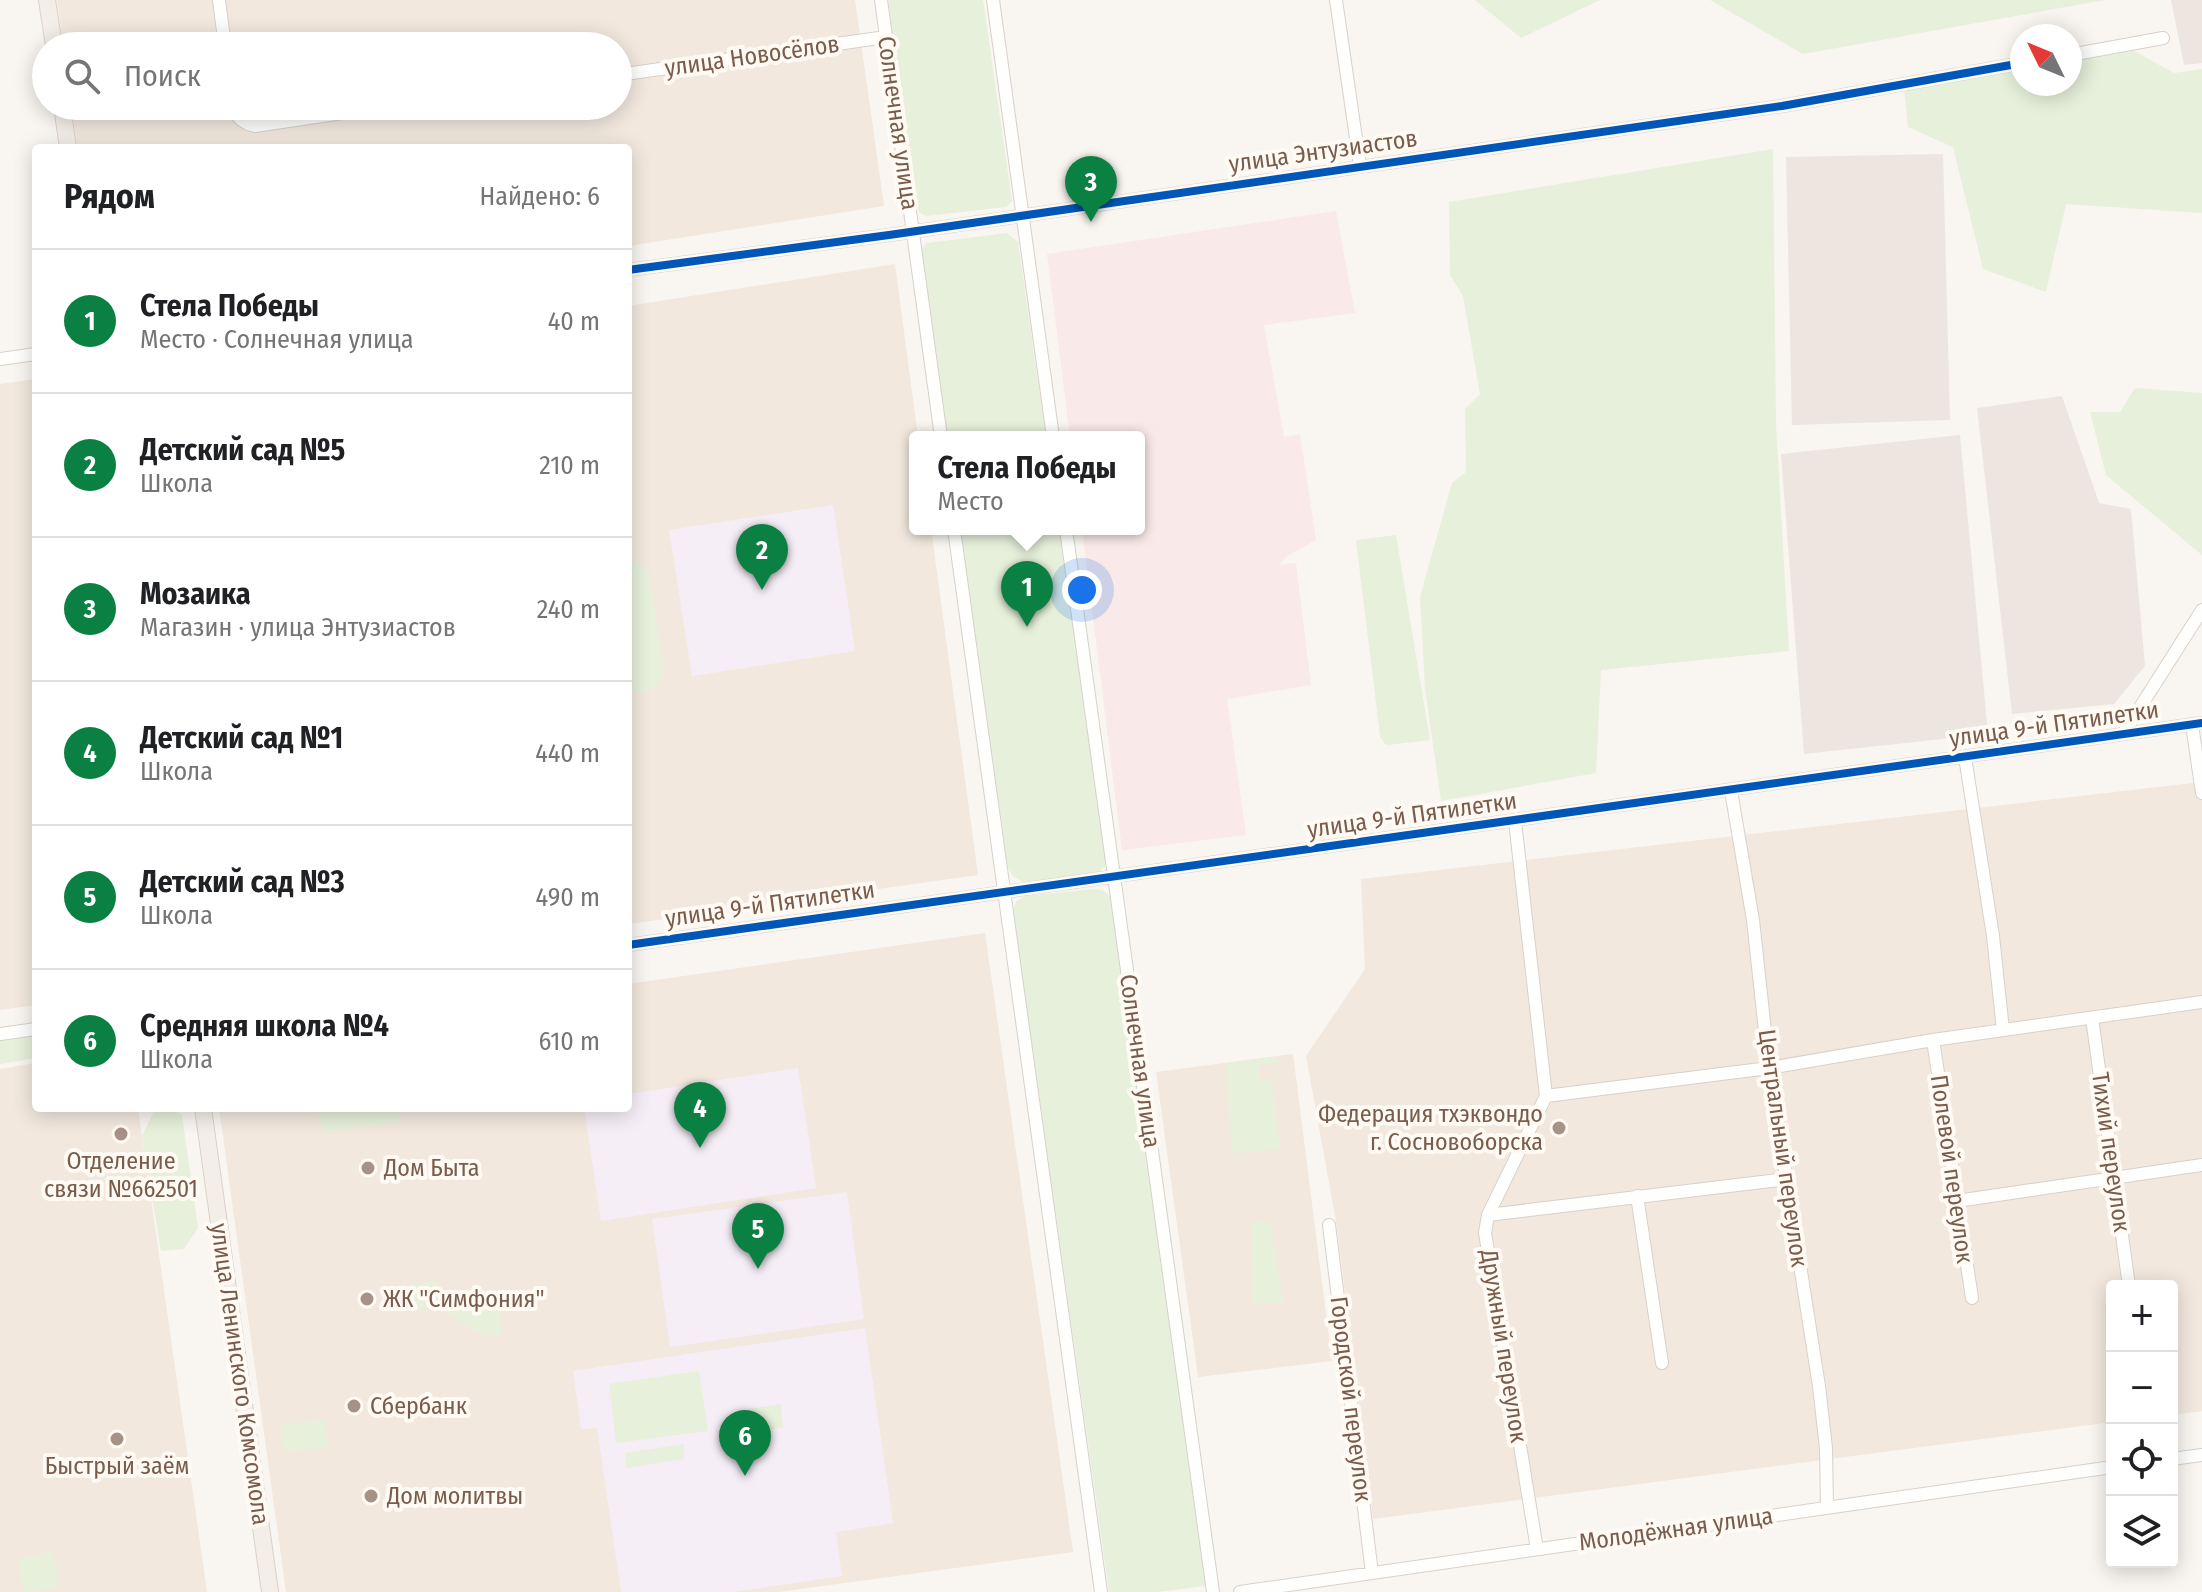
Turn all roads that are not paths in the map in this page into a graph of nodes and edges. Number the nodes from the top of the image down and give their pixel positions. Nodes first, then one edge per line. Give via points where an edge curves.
1 (47, 0) edge
2 (219, 0) edge
3 (881, 0) edge
4 (993, 0) edge
5 (1336, 0) edge
6 (52, 32) edge
7 (223, 32) edge
8 (886, 37) junction
9 (2163, 38) dead end
10 (2082, 53) edge
11 (2010, 65) edge
12 (632, 73) edge
13 (64, 120) edge
14 (242, 120) edge
15 (295, 120) edge
16 (67, 144) edge
17 (1360, 166) junction
18 (1023, 214) junction
19 (913, 231) junction
20 (632, 269) edge
21 (32, 355) edge
22 (0, 359) edge
23 (940, 431) edge
24 (1052, 431) edge
25 (955, 535) edge
26 (1067, 535) edge
27 (2202, 610) edge
28 (2197, 724) edge
29 (2123, 734) junction
30 (1965, 757) junction
31 (1731, 791) junction
32 (2202, 793) edge
33 (1515, 821) junction
34 (1114, 877) junction
35 (1004, 891) junction
36 (632, 944) edge
37 (2202, 1002) edge
38 (2092, 1018) junction
39 (32, 1030) edge
40 (2003, 1030) junction
41 (0, 1034) edge
42 (1933, 1040) junction
43 (1769, 1068) junction
44 (1546, 1096) junction
45 (204, 1112) edge
46 (2202, 1165) edge
47 (2116, 1178) junction
48 (1787, 1179) junction
49 (1637, 1196) junction
50 (1957, 1201) junction
51 (1488, 1215) junction
52 (1329, 1225) dead end
53 (2128, 1280) edge
54 (1972, 1298) dead end
55 (1662, 1363) dead end
56 (2202, 1455) edge
57 (2178, 1458) edge
58 (2106, 1468) edge
59 (1827, 1506) junction
60 (1537, 1549) junction
61 (1372, 1573) junction
62 (270, 1592) edge
63 (1101, 1592) edge
64 (1213, 1592) edge
65 (1240, 1592) edge

1 - 6 main road
2 - 7 street
3 - 8 street, Солнечная улица
4 - 18 street
5 - 17 street
8 - 12 street, улица Новосёлов
8 - 19 street, Солнечная улица
9 - 10 street
11 - 17 street, улица Энтузиастов via 1782,106
13 - 16 main road
14 - 15 street via 255,126
17 - 18 street, улица Энтузиастов
18 - 19 street, улица Энтузиастов
18 - 24 street
19 - 20 street, улица Энтузиастов
19 - 23 street, Солнечная улица
21 - 22 street
25 - 35 street
26 - 34 street, Солнечная улица
27 - 29 street
28 - 29 street, улица 9-й Пятилетки
28 - 32 street
29 - 30 street, улица 9-й Пятилетки
30 - 31 street, улица 9-й Пятилетки
30 - 40 street
31 - 33 street, улица 9-й Пятилетки
31 - 43 street, Центральный переулок via 1753,920
33 - 34 street, улица 9-й Пятилетки
33 - 44 street
34 - 35 street, улица 9-й Пятилетки
34 - 64 street, Солнечная улица
35 - 36 street, улица 9-й Пятилетки
35 - 63 street
37 - 38 street
38 - 40 street
38 - 47 street, Тихий переулок
39 - 41 street
40 - 42 street
42 - 43 street
42 - 50 street, Полевой переулок
43 - 44 street
43 - 48 street, Центральный переулок
44 - 51 street, Дружный переулок
45 - 62 main road, улица Ленинского Комсомола
46 - 47 street
47 - 50 street
47 - 53 street, Тихий переулок
48 - 49 street
48 - 59 street, Центральный переулок via 1819,1386
49 - 51 street
49 - 55 street
50 - 54 street, Полевой переулок
51 - 60 street, Дружный переулок via 1485,1233
52 - 61 street, Городской переулок
56 - 57 street
58 - 59 street, Молодёжная улица
59 - 60 street, Молодёжная улица
60 - 61 street, Молодёжная улица
61 - 65 street, Молодёжная улица

